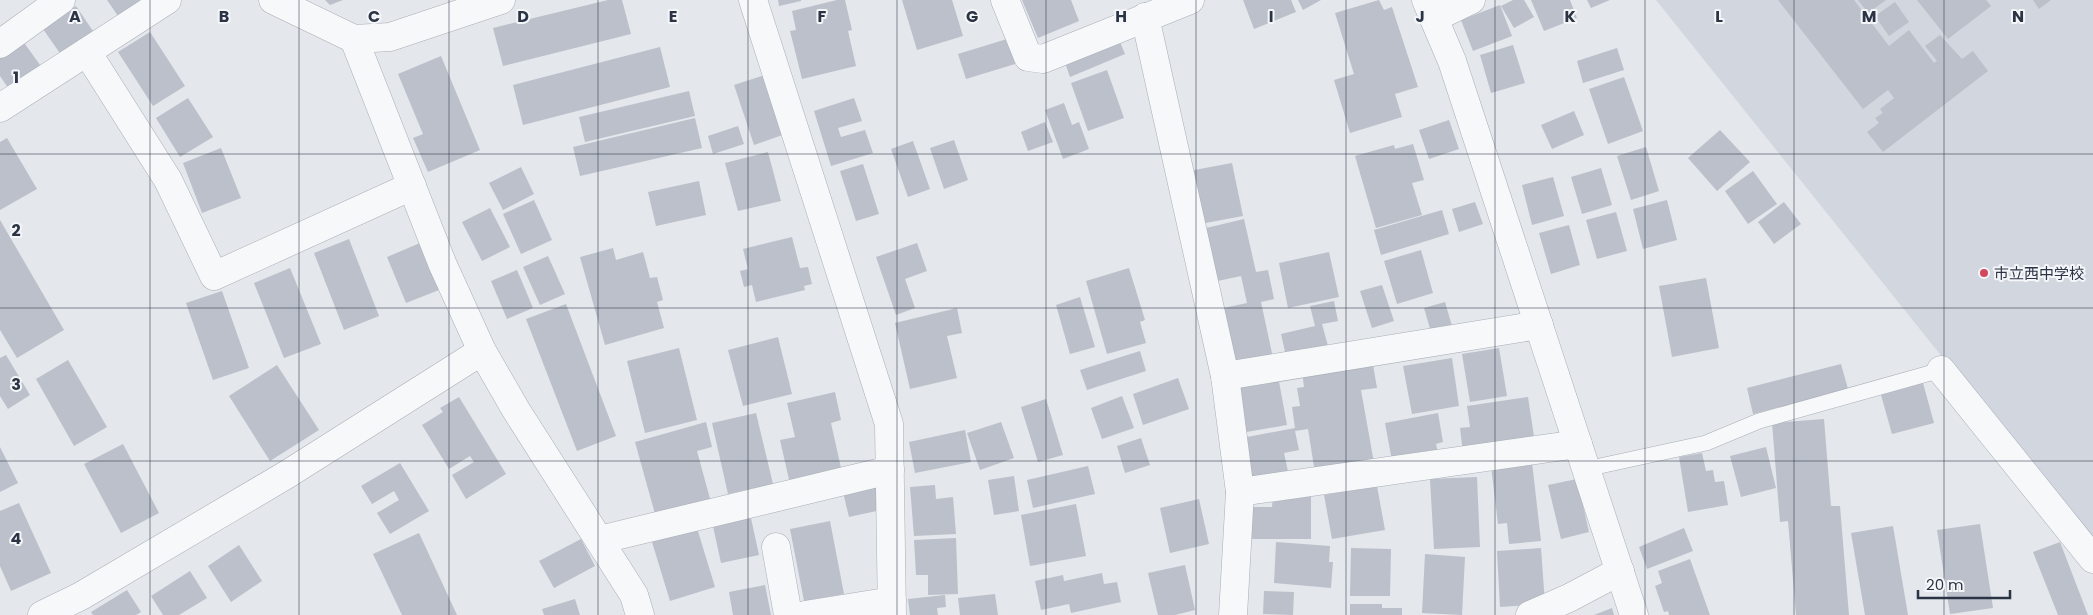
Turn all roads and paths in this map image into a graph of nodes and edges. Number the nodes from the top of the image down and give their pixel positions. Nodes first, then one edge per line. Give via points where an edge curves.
1 (61, 0) edge
2 (167, 0) edge
3 (273, 0) edge
4 (501, 0) edge
5 (753, 0) edge
6 (1005, 0) edge
7 (1190, 0) edge
8 (1471, 0) edge
9 (1430, 9) edge
10 (1145, 17) junction
11 (354, 39) junction
12 (0, 44) edge
13 (88, 52) junction
14 (0, 108) edge
15 (412, 186) junction
16 (1539, 325) junction
17 (482, 351) junction
18 (1941, 370) joint
19 (1225, 376) junction
20 (1582, 456) junction
21 (890, 470) junction
22 (1240, 492) junction
23 (599, 540) junction
24 (776, 547) dead end
25 (2093, 559) edge
26 (1620, 571) junction
27 (892, 608) edge
28 (51, 613) edge
29 (640, 615) edge
30 (788, 615) edge
31 (805, 615) edge
32 (1233, 615) edge
33 (1530, 615) edge
34 (1634, 615) edge

1 - 12 street
2 - 13 street
3 - 11 street
4 - 11 street via 390,37
5 - 21 street via 889,424
6 - 10 street via 1028,57 1043,59
7 - 10 street
8 - 9 street
9 - 16 street via 1452,61
10 - 19 street
11 - 15 street
13 - 14 street
13 - 15 street via 168,180 214,276
15 - 17 street
16 - 19 street
16 - 20 street
17 - 23 street
17 - 28 street via 278,479
18 - 20 lane via 1759,421 1706,444
18 - 25 street
19 - 22 street
20 - 22 street
20 - 26 street
21 - 23 street
21 - 27 street
22 - 32 street
23 - 29 street via 634,595
24 - 30 street
26 - 33 street
26 - 34 street
27 - 31 street

